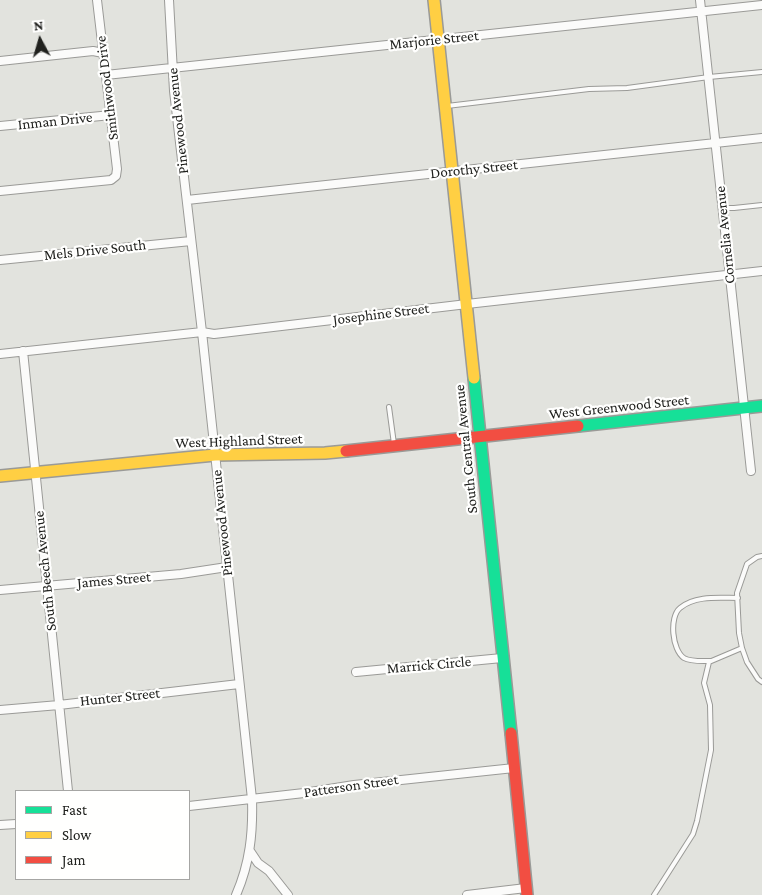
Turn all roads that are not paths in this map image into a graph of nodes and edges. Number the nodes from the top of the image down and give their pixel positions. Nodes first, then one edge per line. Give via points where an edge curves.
1 (97, 0) edge
2 (169, 0) edge
3 (434, 0) edge
4 (700, 0) edge
5 (762, 5) edge
6 (702, 12) junction
7 (438, 39) junction
8 (103, 53) junction
9 (0, 61) edge
10 (172, 68) junction
11 (762, 72) edge
12 (106, 75) junction
13 (709, 77) junction
14 (445, 107) junction
15 (110, 115) junction
16 (0, 126) edge
17 (762, 138) edge
18 (716, 143) junction
19 (452, 171) junction
20 (0, 191) edge
21 (187, 200) junction
22 (762, 204) edge
23 (722, 208) junction
24 (191, 241) junction
25 (0, 260) edge
26 (762, 271) edge
27 (730, 275) junction
28 (466, 304) junction
29 (202, 332) junction
30 (23, 351) junction
31 (0, 354) edge
32 (762, 406) edge
33 (389, 407) dead end
34 (744, 408) junction
35 (480, 437) junction
36 (394, 446) junction
37 (215, 455) junction
38 (751, 471) dead end
39 (36, 474) junction
40 (0, 476) edge
41 (762, 556) edge
42 (227, 567) junction
43 (46, 586) junction
44 (0, 590) edge
45 (738, 598) junction
46 (742, 648) junction
47 (502, 658) junction
48 (711, 661) junction
49 (356, 672) dead end
50 (762, 682) edge
51 (239, 684) junction
52 (59, 705) junction
53 (0, 710) edge
54 (514, 768) junction
55 (68, 790) edge
56 (252, 799) junction
57 (190, 806) edge
58 (15, 824) edge
59 (0, 826) edge
60 (250, 851) junction
61 (526, 891) edge
62 (236, 895) edge
63 (288, 895) edge
64 (467, 895) edge
65 (654, 895) edge

1 - 8 street, Smithwood Drive
2 - 10 street, Pinewood Avenue
3 - 7 street, South Central Avenue
4 - 6 street, Cornelia Avenue
5 - 6 street, Marjorie Street
6 - 7 street, Marjorie Street
6 - 13 street, Cornelia Avenue
7 - 10 street, Marjorie Street
7 - 14 street, South Central Avenue
8 - 9 street via 92,51
8 - 12 street, Smithwood Drive
10 - 12 street, Marjorie Street
10 - 21 street, Pinewood Avenue
11 - 13 lane
12 - 15 street, Smithwood Drive
13 - 14 lane
13 - 18 street, Cornelia Avenue
14 - 19 street, South Central Avenue
15 - 16 street, Inman Drive
15 - 20 street, Smithwood Drive via 117,170 111,180
17 - 18 street, Dorothy Street
18 - 19 street, Dorothy Street
18 - 23 street, Cornelia Avenue
19 - 21 street, Dorothy Street
19 - 28 street, South Central Avenue
21 - 24 street, Pinewood Avenue
22 - 23 lane
23 - 27 street, Cornelia Avenue
24 - 25 street, Mels Drive South
24 - 29 street, Pinewood Avenue
26 - 27 street, Josephine Street
27 - 28 street, Josephine Street
27 - 34 street, Cornelia Avenue
28 - 29 street, Josephine Street via 214,334
28 - 35 street, South Central Avenue
29 - 30 street, Josephine Street
29 - 37 street, Pinewood Avenue
30 - 31 street, Josephine Street
30 - 39 street, South Beech Avenue
32 - 34 street, West Greenwood Street
33 - 36 lane
34 - 35 street, West Greenwood Street
34 - 38 street, Cornelia Avenue
35 - 36 street, West Highland Street
35 - 47 street, South Central Avenue
36 - 37 street, West Highland Street
37 - 39 street, West Highland Street
37 - 42 street, Pinewood Avenue
39 - 40 street, West Highland Street
39 - 43 street, South Beech Avenue
41 - 45 lane via 747,564
42 - 43 street, James Street
42 - 51 street, Pinewood Avenue
43 - 44 street, James Street
43 - 52 street, South Beech Avenue
45 - 46 lane
45 - 48 lane via 691,602 674,616 673,631 680,654 685,659
46 - 48 lane
46 - 50 lane via 747,662
47 - 49 street, Marrick Circle
47 - 54 street, South Central Avenue
48 - 65 lane via 704,683 710,705 711,750 697,821 693,834
51 - 52 street, Hunter Street
51 - 56 street, Pinewood Avenue
52 - 53 street, Hunter Street
52 - 55 street, South Beech Avenue
54 - 56 street, Patterson Street
54 - 61 street, South Central Avenue
56 - 57 street, Patterson Street
56 - 60 street, Pinewood Avenue
58 - 59 street
60 - 62 street, Pinewood Avenue
60 - 63 street
61 - 64 street

